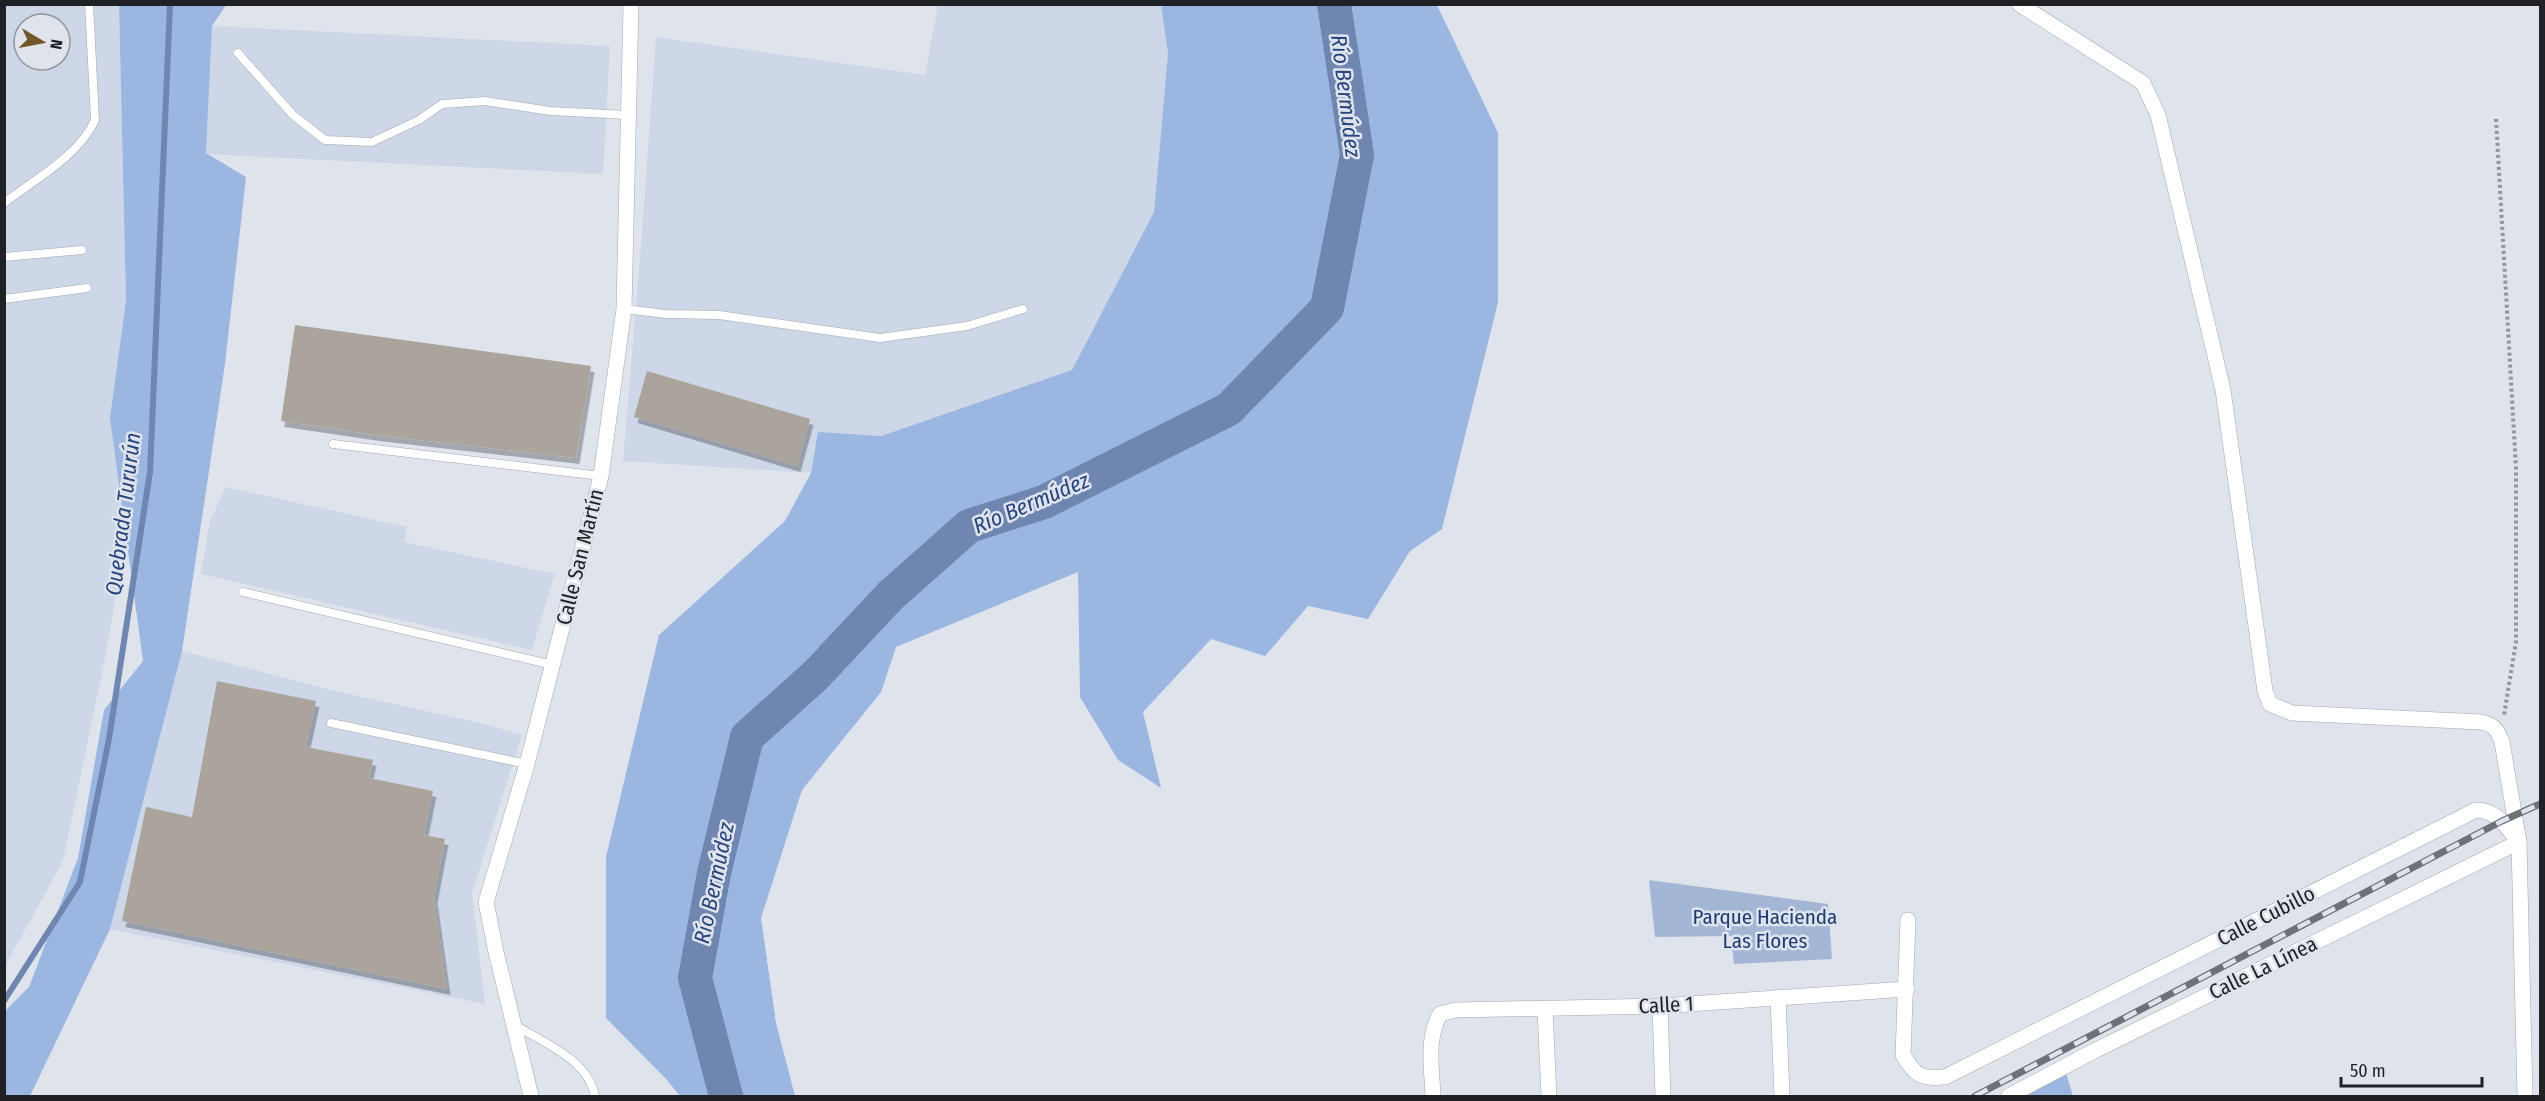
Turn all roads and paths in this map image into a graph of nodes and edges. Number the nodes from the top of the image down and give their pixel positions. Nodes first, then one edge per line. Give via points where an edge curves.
1 (89, 4) edge
2 (631, 4) edge
3 (2019, 4) edge
4 (238, 53) dead end
5 (627, 115) junction
6 (2496, 119) dead end
7 (4, 203) edge
8 (82, 250) dead end
9 (4, 257) edge
10 (87, 288) dead end
11 (4, 299) edge
12 (624, 309) junction
13 (1023, 309) dead end
14 (333, 444) dead end
15 (601, 476) junction
16 (243, 592) dead end
17 (553, 665) junction
18 (331, 723) dead end
19 (2496, 728) junction
20 (527, 764) junction
21 (2519, 842) junction
22 (1908, 920) dead end
23 (1906, 989) junction
24 (1778, 997) junction
25 (1660, 1006) junction
26 (1545, 1010) junction
27 (512, 1023) junction
28 (531, 1096) edge
29 (596, 1096) edge
30 (1433, 1096) edge
31 (1549, 1096) edge
32 (1663, 1096) edge
33 (1782, 1096) edge
34 (2009, 1096) edge
35 (2525, 1096) edge

1 - 7 lane via 95,120 74,150
2 - 5 street, Calle San Martín
3 - 19 street via 2143,83 2157,115 2223,390 2265,691 2270,704 2292,714 2481,722
4 - 5 lane via 292,114 325,140 372,142 419,120 442,104 485,101 550,111
5 - 12 street, Calle San Martín
6 - 19 path via 2516,468 2516,642 2504,715
8 - 9 lane
10 - 11 lane
12 - 13 lane via 719,315 880,338 967,326
12 - 15 street, Calle San Martín
14 - 15 lane
15 - 17 street, Calle San Martín
16 - 17 lane
17 - 20 street, Calle San Martín
18 - 20 lane
19 - 21 street via 2502,742
20 - 27 street, Calle San Martín via 486,902
21 - 23 street, Calle Cubillo via 2496,816 2476,810 1945,1077 1928,1078 1912,1071 1903,1055
21 - 34 street, Calle La Línea
21 - 35 street
22 - 23 street, Calle Cubillo
23 - 24 street, Calle 1
24 - 25 street, Calle 1
24 - 33 street
25 - 26 street, Calle 1
25 - 32 street
26 - 30 street, Calle 1 via 1455,1010 1440,1014 1433,1027 1431,1047
26 - 31 street
27 - 28 street, Calle San Martín
27 - 29 lane via 572,1059 584,1071

